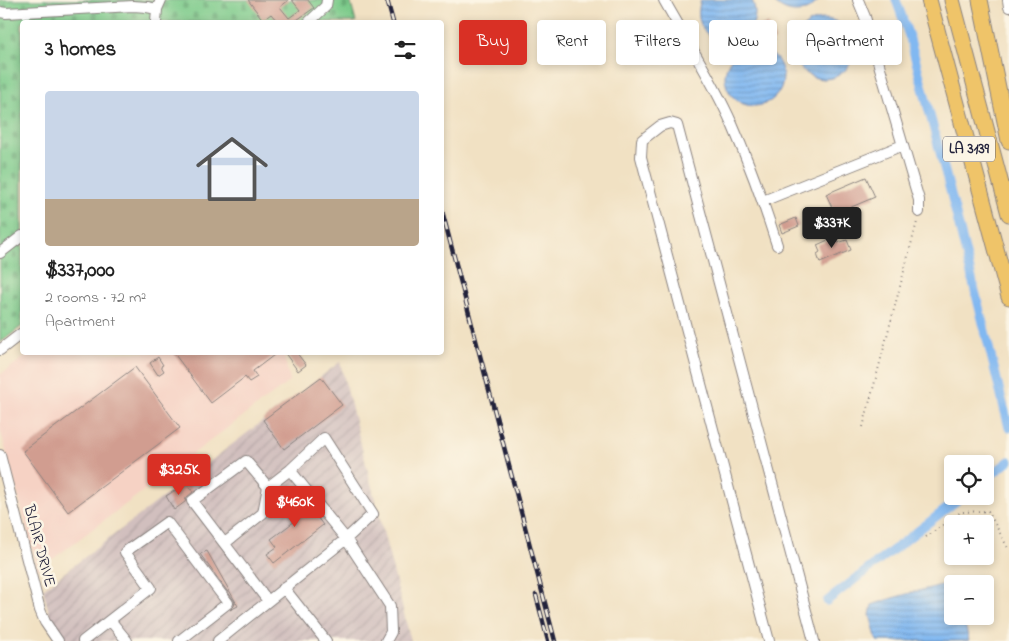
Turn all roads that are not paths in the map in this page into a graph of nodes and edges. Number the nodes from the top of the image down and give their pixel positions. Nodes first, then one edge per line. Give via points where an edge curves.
1 (327, 0) edge
2 (664, 0) edge
3 (858, 0) edge
4 (929, 0) edge
5 (952, 0) edge
6 (980, 0) edge
7 (1008, 0) edge
8 (159, 5) edge
9 (1009, 7) edge
10 (0, 12) edge
11 (156, 20) edge
12 (311, 20) edge
13 (1009, 141) edge
14 (903, 145) junction
15 (763, 201) junction
16 (919, 212) road end
17 (1009, 214) edge
18 (20, 238) edge
19 (777, 245) dead end
20 (0, 253) edge
21 (1009, 297) edge
22 (20, 335) edge
23 (0, 350) edge
24 (0, 455) edge
25 (290, 470) junction
26 (268, 488) junction
27 (346, 540) junction
28 (225, 543) junction
29 (284, 588) junction
30 (268, 600) junction
31 (110, 620) junction
32 (58, 641) edge
33 (82, 641) edge
34 (127, 641) edge
35 (179, 641) edge
36 (218, 641) edge
37 (326, 641) edge
38 (386, 641) edge
39 (769, 641) edge
40 (814, 641) edge

1 - 12 street via 326,6
2 - 15 street via 727,114
3 - 14 street
4 - 21 highway, LA 3139
5 - 17 highway, LA 3139
6 - 13 highway
7 - 9 street
8 - 10 street
8 - 11 street
14 - 15 street
14 - 16 street via 919,200
15 - 19 street
18 - 20 street
22 - 23 street
24 - 32 street, BLAIR DRIVE via 40,610
25 - 26 street
25 - 27 street
25 - 27 street via 324,438 374,514
26 - 28 street via 263,513
26 - 28 street via 246,462 192,501
27 - 29 street
27 - 38 street via 390,606 391,632
28 - 30 street
29 - 30 street
29 - 37 street
30 - 36 street
31 - 33 street
31 - 34 street
31 - 35 street via 151,588 125,552 166,522 228,604
39 - 40 street via 641,157 642,140 660,126 670,123 677,125

